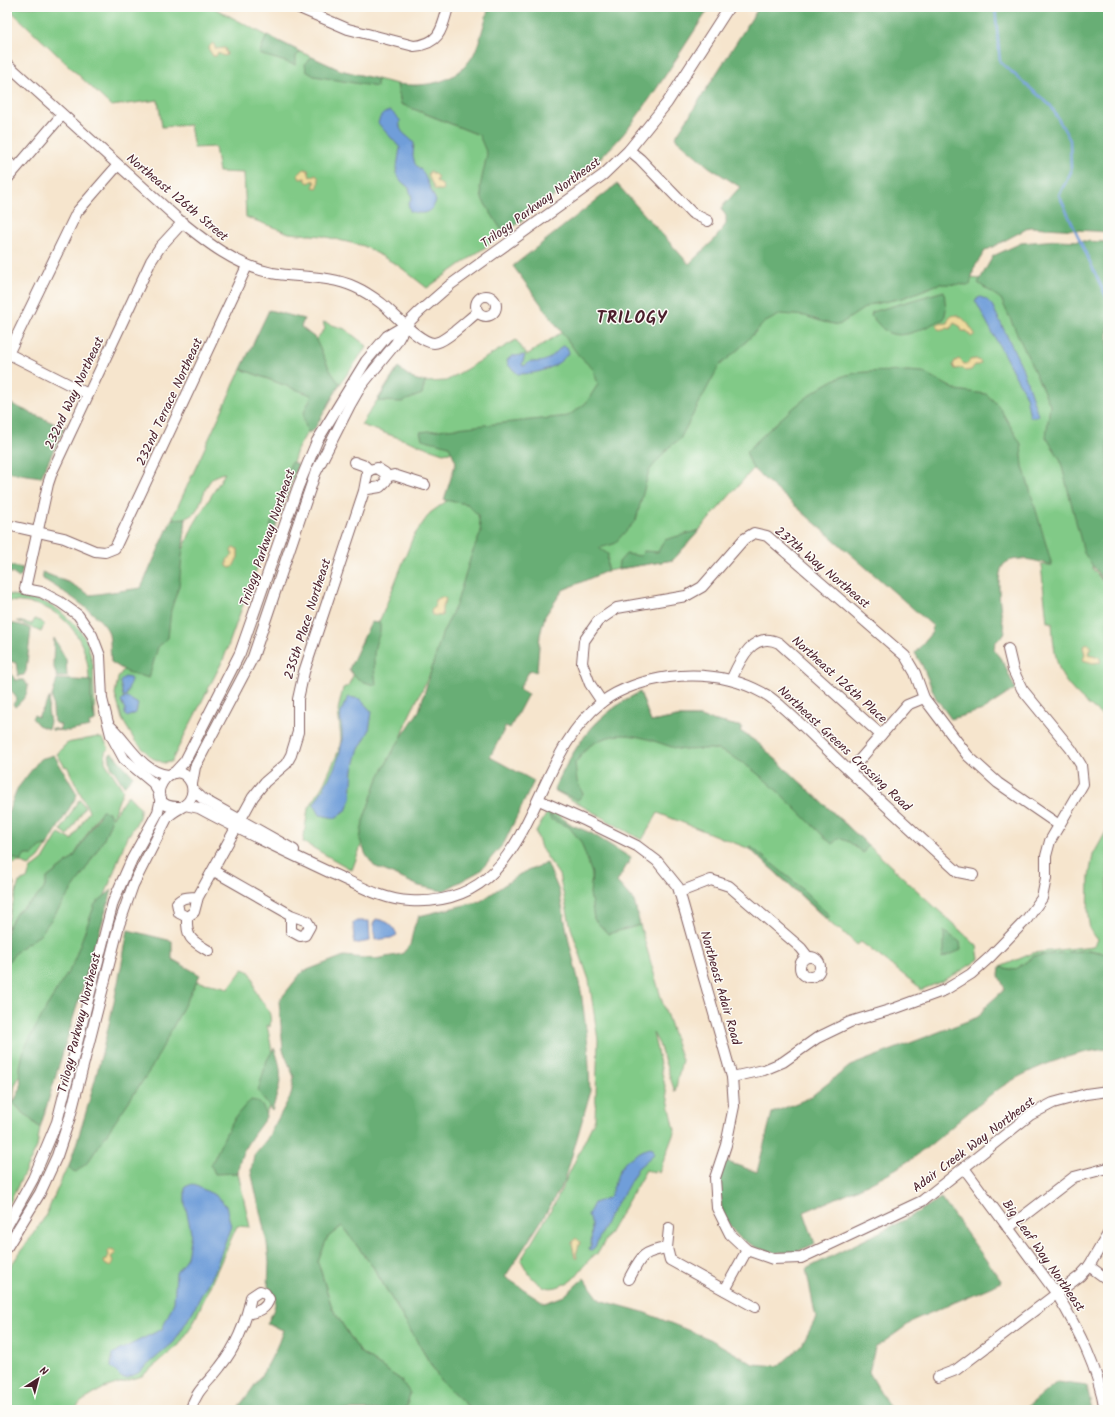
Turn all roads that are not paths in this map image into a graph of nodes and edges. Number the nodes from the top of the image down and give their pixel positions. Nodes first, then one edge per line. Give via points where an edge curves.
1 (297, 7) edge
2 (448, 7) edge
3 (729, 7) edge
4 (7, 64) edge
5 (62, 115) junction
6 (628, 150) junction
7 (11, 165) edge
8 (118, 165) junction
9 (7, 178) edge
10 (708, 221) dead end
11 (183, 222) junction
12 (247, 266) junction
13 (478, 312) dead end
14 (406, 325) junction
15 (8, 354) edge
16 (88, 394) junction
17 (354, 462) dead end
18 (369, 470) junction
19 (386, 476) junction
20 (425, 485) dead end
21 (364, 492) junction
22 (7, 525) edge
23 (38, 532) junction
24 (1008, 649) dead end
25 (731, 680) junction
26 (924, 698) junction
27 (602, 702) junction
28 (109, 725) junction
29 (881, 735) junction
30 (850, 771) junction
31 (171, 774) junction
32 (192, 787) junction
33 (160, 795) junction
34 (539, 800) junction
35 (182, 806) junction
36 (242, 819) junction
37 (1059, 825) junction
38 (237, 828) junction
39 (214, 871) junction
40 (973, 875) dead end
41 (337, 876) junction
42 (680, 892) junction
43 (198, 897) junction
44 (291, 915) dead end
45 (187, 917) junction
46 (209, 951) dead end
47 (808, 957) dead end
48 (732, 1077) junction
49 (1108, 1090) edge
50 (964, 1168) junction
51 (1108, 1168) edge
52 (7, 1226) edge
53 (669, 1228) dead end
54 (1008, 1228) junction
55 (1108, 1234) edge
56 (7, 1247) edge
57 (667, 1248) junction
58 (747, 1250) junction
59 (1090, 1266) junction
60 (629, 1279) dead end
61 (1108, 1280) edge
62 (724, 1290) junction
63 (1057, 1294) junction
64 (755, 1307) dead end
65 (248, 1314) dead end
66 (938, 1377) dead end
67 (191, 1410) edge
68 (1105, 1410) edge

1 - 2 street via 348,29 414,46 426,45 442,31
3 - 6 street, Trilogy Parkway Northeast via 667,103
4 - 5 street, Northeast 126th Street
5 - 7 street
5 - 8 street, Northeast 126th Street
6 - 10 street via 640,159 692,213
6 - 14 street, Trilogy Parkway Northeast via 603,175 450,285
7 - 9 street
8 - 11 street, Northeast 126th Street
8 - 15 street via 74,218
11 - 12 street, Northeast 126th Street via 204,240
11 - 16 street, 232nd Way Northeast via 160,247 152,261
12 - 14 street, Northeast 126th Street via 272,273 333,280 354,286
12 - 23 street, 232nd Terrace Northeast via 115,548 105,552 95,551 64,538
13 - 14 street, Northeast 126th Street via 432,343 422,339
14 - 31 street, Trilogy Parkway Northeast via 387,336 366,361 317,441 298,487 240,653 185,761
14 - 32 street, Trilogy Parkway Northeast via 396,343 361,386 315,474 253,657 195,767
15 - 16 street
16 - 23 street, 232nd Way Northeast via 48,484
17 - 18 street
18 - 19 street via 377,468
18 - 21 street, 235th Place Northeast
19 - 20 street via 394,475
19 - 21 street via 386,481 380,487
21 - 36 street, 235th Place Northeast via 300,686 298,732 291,755 286,764 261,787
22 - 23 street
23 - 28 street, 232nd Way Northeast via 25,589 41,592 60,602 78,615 92,635 100,656 102,699
24 - 37 street via 1013,670 1022,689 1082,765 1084,784
25 - 27 street, Northeast Greens Crossing Road via 699,675 661,678 636,685
25 - 29 street, Northeast 126th Place via 742,657 753,644 759,640 772,639
25 - 30 street, Northeast Greens Crossing Road via 764,693 795,718
26 - 27 street, 237th Way Northeast via 915,673 905,656 767,536 754,533 744,539 702,587 693,593 617,608 598,620 584,641 582,663 590,684
26 - 29 street via 907,705
26 - 37 street, 237th Way Northeast via 968,756 998,783
27 - 34 street, Northeast Greens Crossing Road via 574,733 562,751
28 - 31 street via 150,769 161,774
28 - 33 street via 111,735 124,759 153,783
29 - 30 street
30 - 40 street, Northeast Greens Crossing Road via 958,872
31 - 32 street via 184,776
31 - 33 street via 161,782
32 - 35 street via 192,796
32 - 36 street, Northeast Greens Crossing Road via 203,799
33 - 35 street via 168,805
33 - 52 street, Trilogy Parkway Northeast via 158,812 132,859 113,902 57,1122 33,1179
34 - 41 street, Northeast Greens Crossing Road via 506,859 481,883 464,891 448,897 409,901 379,895
34 - 42 street, Northeast Adair Road via 637,846 657,861
35 - 38 street, Northeast Greens Crossing Road via 199,808
35 - 56 street, Trilogy Parkway Northeast via 167,818 133,885 118,925 70,1117 57,1156 40,1194
36 - 38 street, 235th Place Northeast
36 - 41 street, Northeast Greens Crossing Road
37 - 48 street via 1050,841 1046,856 1046,878 1042,898 1027,919 971,974 945,990 850,1022 817,1038 783,1062 764,1070
38 - 39 street, 235th Place Northeast
38 - 41 street, Northeast Greens Crossing Road
39 - 43 street, 235th Place Northeast
39 - 44 street
42 - 47 street via 711,880 729,886 801,948
42 - 48 street, Northeast Adair Road
43 - 45 street, 235th Place Northeast via 194,912
43 - 45 street via 186,897 178,903 179,913
45 - 46 street via 187,932 192,941
48 - 58 street, Northeast Adair Road via 734,1106 726,1145 715,1178 717,1208 730,1234
49 - 50 street, Adair Creek Way Northeast via 1054,1103 1036,1112
50 - 54 street, Big Leaf Way Northeast
50 - 58 street, Adair Creek Way Northeast via 922,1201 801,1258 773,1259
51 - 54 street via 1074,1177
53 - 57 street
54 - 63 street, Big Leaf Way Northeast
55 - 59 street
57 - 60 street via 651,1251 642,1256
57 - 62 street via 670,1260
58 - 62 street
59 - 61 street
59 - 63 street
62 - 64 street
63 - 66 street via 956,1370
63 - 68 street, Big Leaf Way Northeast via 1087,1348 1099,1382
65 - 67 street via 235,1344 220,1368 204,1384 193,1401

